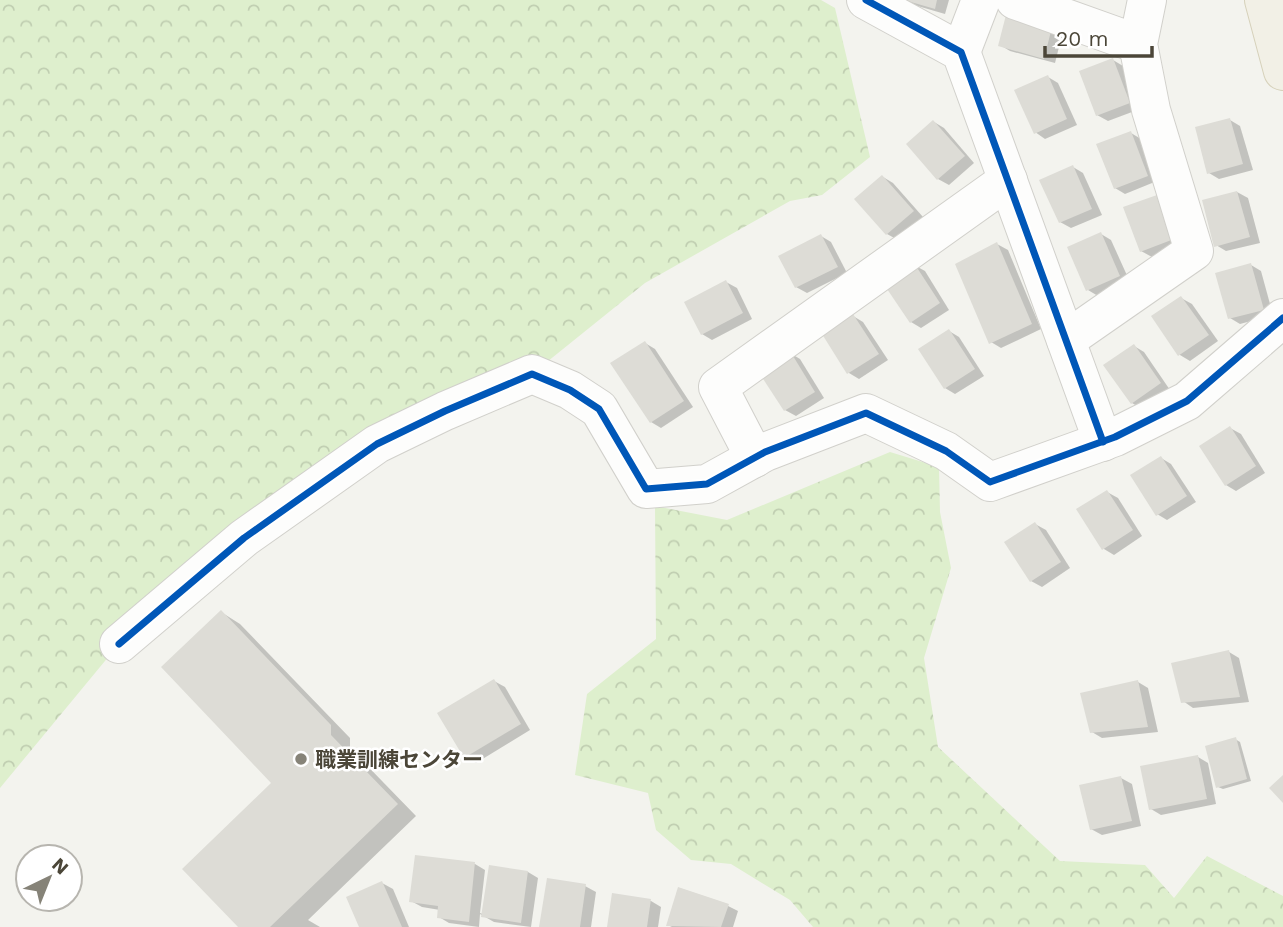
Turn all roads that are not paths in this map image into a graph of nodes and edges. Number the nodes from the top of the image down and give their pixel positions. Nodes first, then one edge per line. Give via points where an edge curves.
1 (866, 0) edge
2 (981, 0) edge
3 (1015, 0) edge
4 (1147, 0) edge
5 (1264, 0) edge
6 (1138, 44) junction
7 (961, 52) junction
8 (1283, 71) edge
9 (1008, 180) junction
10 (1283, 318) edge
11 (1066, 340) junction
12 (1103, 442) junction
13 (754, 458) junction
14 (119, 644) dead end

1 - 7 street
2 - 7 street
3 - 6 street
4 - 6 street
5 - 8 main road
6 - 11 street via 1151,110 1194,251
7 - 9 street
9 - 11 street
9 - 13 street via 718,387
10 - 12 street via 1187,401
11 - 12 street
12 - 13 street via 990,482 946,451 866,414
13 - 14 street via 707,484 646,489 598,409 570,390 532,374 377,444 244,538

